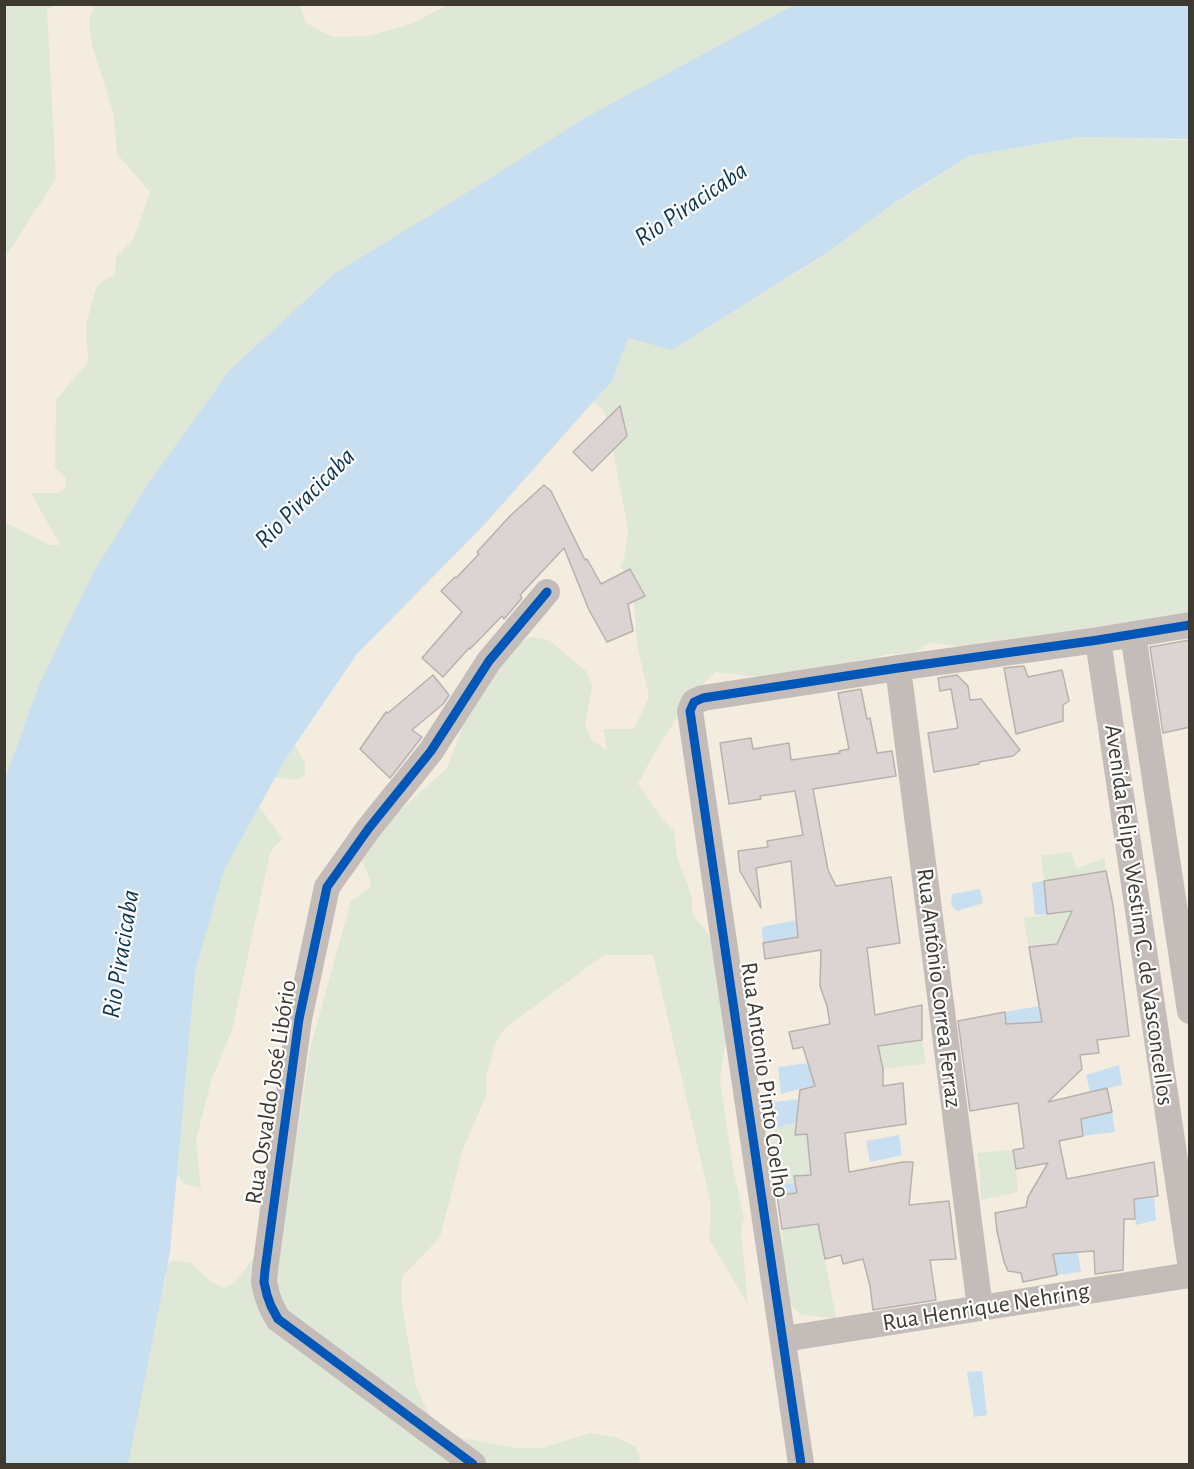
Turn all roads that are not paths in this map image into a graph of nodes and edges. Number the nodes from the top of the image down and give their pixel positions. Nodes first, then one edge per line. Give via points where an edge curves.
1 (547, 592) dead end
2 (1190, 625) edge
3 (1133, 634) junction
4 (1098, 640) junction
5 (898, 668) junction
6 (1190, 1011) edge
7 (1190, 1262) edge
8 (1190, 1275) edge
9 (980, 1308) junction
10 (783, 1339) junction
11 (473, 1464) edge
12 (801, 1464) edge

1 - 11 street, Rua Osvaldo José Libório via 489,661 431,751 327,887 299,1019 265,1270 267,1295 278,1319
2 - 3 street
3 - 4 street
3 - 6 street, Avenida Felipe Westim C. de Vasconcellos
4 - 5 street
4 - 7 street, Avenida Felipe Westim C. de Vasconcellos
5 - 9 street, Rua Antônio Correa Ferraz
5 - 10 street, Rua Antonio Pinto Coelho via 703,698 694,702 690,711
8 - 9 street, Rua Henrique Nehring
9 - 10 street, Rua Henrique Nehring
10 - 12 street, Rua Antonio Pinto Coelho

